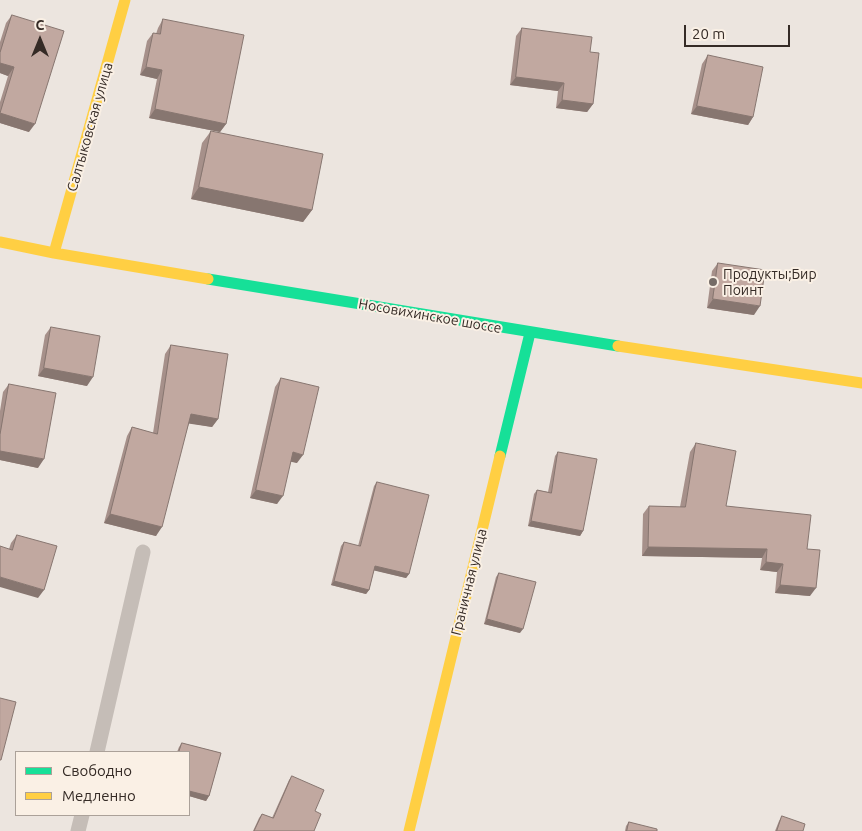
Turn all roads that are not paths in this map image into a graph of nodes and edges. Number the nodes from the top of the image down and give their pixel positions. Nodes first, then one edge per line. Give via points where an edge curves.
1 (125, 0) edge
2 (0, 242) edge
3 (54, 253) junction
4 (530, 333) junction
5 (862, 383) edge
6 (143, 552) dead end
7 (97, 751) edge
8 (82, 816) edge
9 (78, 831) edge
10 (409, 831) edge

1 - 3 main road, Салтыковская улица
2 - 3 main road, Носовихинское шоссе
3 - 4 main road, Носовихинское шоссе
4 - 5 main road, Носовихинское шоссе
4 - 10 main road, Граничная улица
6 - 7 lane
8 - 9 lane

